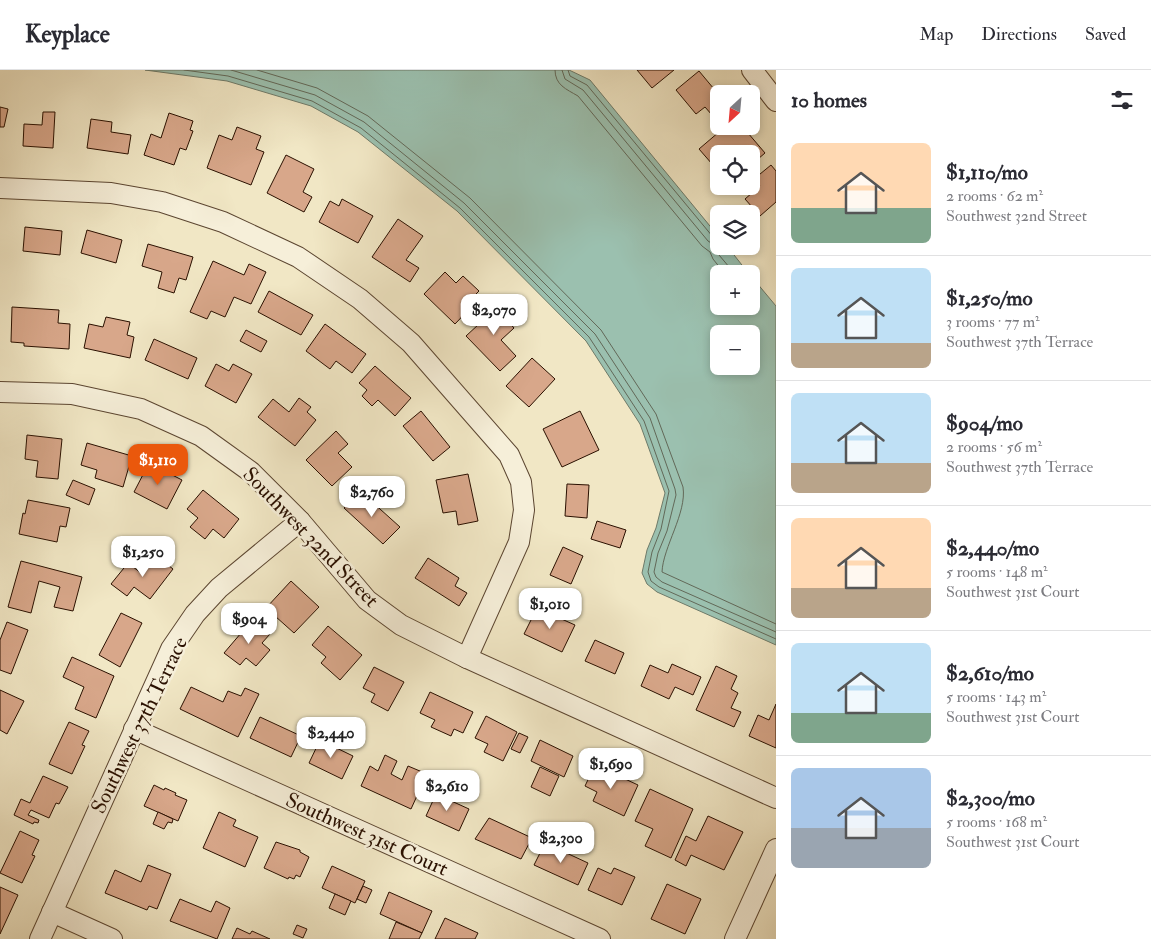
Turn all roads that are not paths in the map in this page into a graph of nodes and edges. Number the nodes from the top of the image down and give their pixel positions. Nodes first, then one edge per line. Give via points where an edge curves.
1 (752, 70) edge
2 (776, 101) edge
3 (0, 188) edge
4 (0, 392) edge
5 (300, 521) junction
6 (467, 658) junction
7 (134, 729) junction
8 (776, 798) edge
9 (776, 849) edge
10 (52, 912) junction
11 (40, 939) edge
12 (112, 939) edge
13 (600, 939) edge
14 (735, 939) edge

1 - 2 street
3 - 6 street via 111,193 162,202 223,222 298,258 360,299 411,343 509,455 522,482 524,510 519,542
4 - 5 street, Southwest 32nd Street via 72,394 141,409 201,436 252,472
5 - 6 street, Southwest 32nd Street via 367,600 401,625
5 - 7 street, Southwest 37th Terrace via 219,588 195,614 172,649
6 - 8 street, Southwest 32nd Street
7 - 10 street, Southwest 37th Terrace
7 - 13 street, Southwest 31st Court
9 - 14 street
10 - 11 street, Southwest 37th Terrace
10 - 12 street

